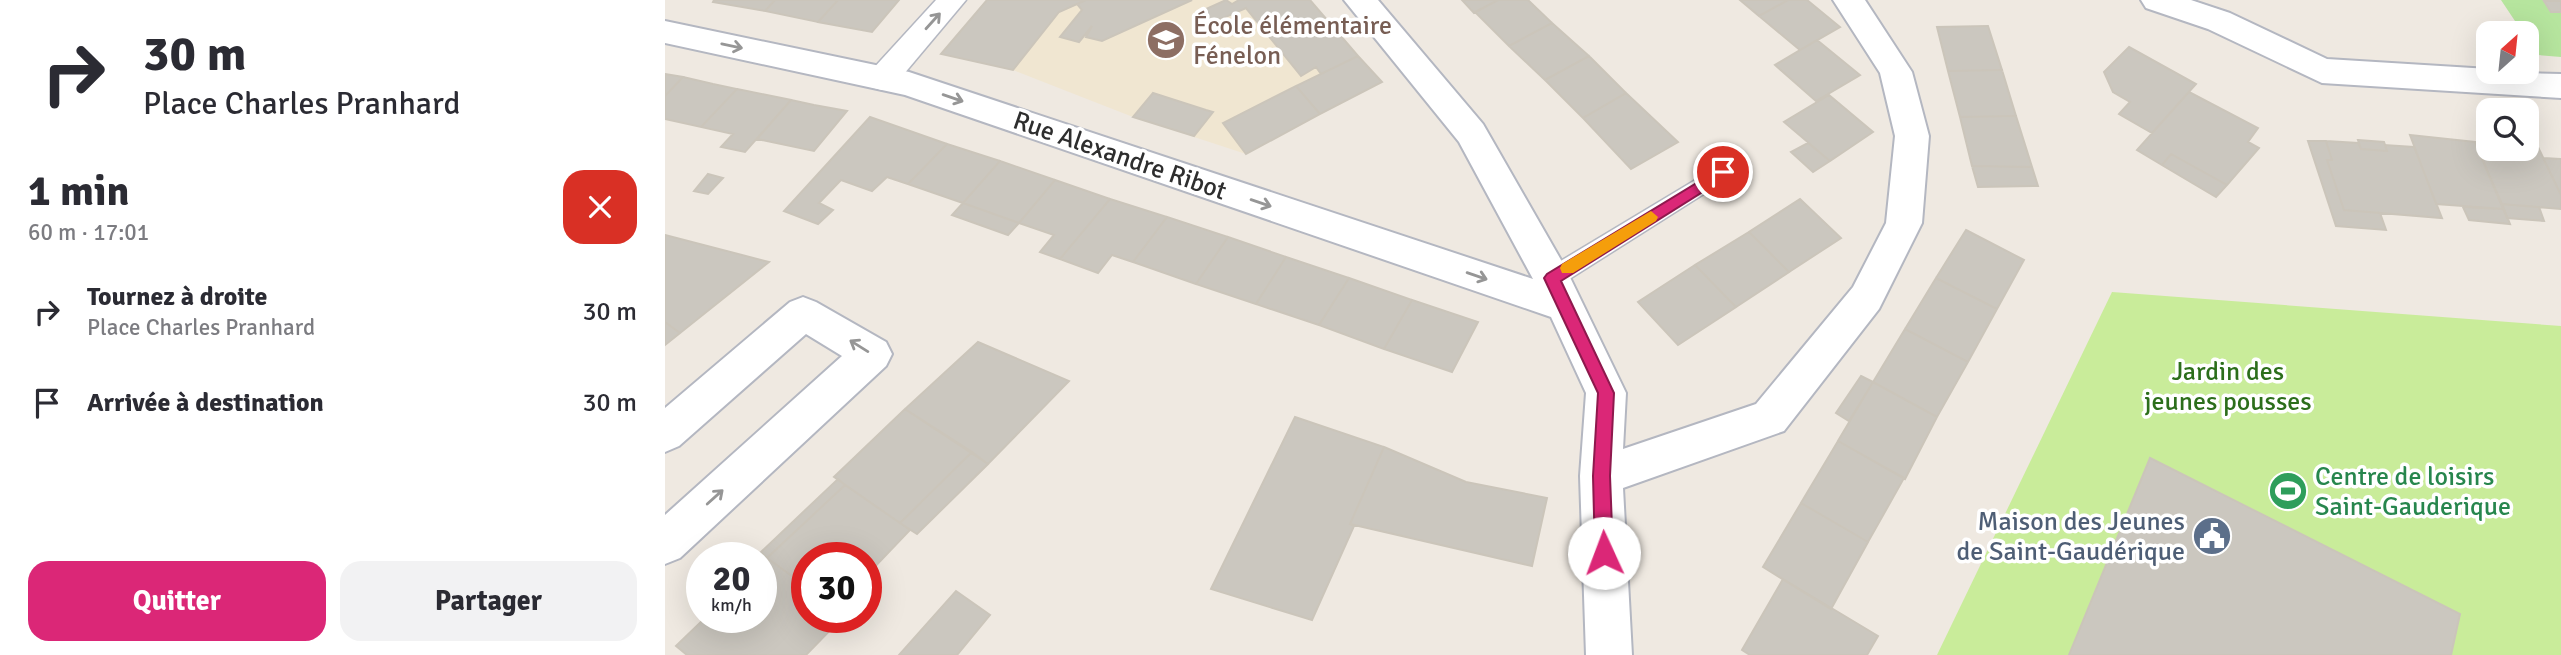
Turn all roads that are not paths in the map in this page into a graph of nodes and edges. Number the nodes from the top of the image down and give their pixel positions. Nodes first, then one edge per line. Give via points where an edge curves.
1 (953, 0) edge
2 (1360, 0) edge
3 (1849, 0) edge
4 (2157, 0) edge
5 (665, 32) edge
6 (882, 79) junction
7 (2561, 86) edge
8 (1723, 172) dead end
9 (1559, 292) junction
10 (665, 433) edge
11 (1601, 476) junction
12 (665, 543) edge
13 (1609, 655) edge

6 -> 1 street
2 - 9 street via 1471,133
3 - 11 street via 1896,72 1912,136 1904,223 1865,298 1770,418
4 - 7 street via 2219,21 2322,71
5 -> 6 street, Rue Alexandre Ribot
6 -> 9 street, Rue Alexandre Ribot
8 - 9 lane
9 - 11 street via 1606,393
12 -> 10 street via 872,354 803,313
11 - 13 street

